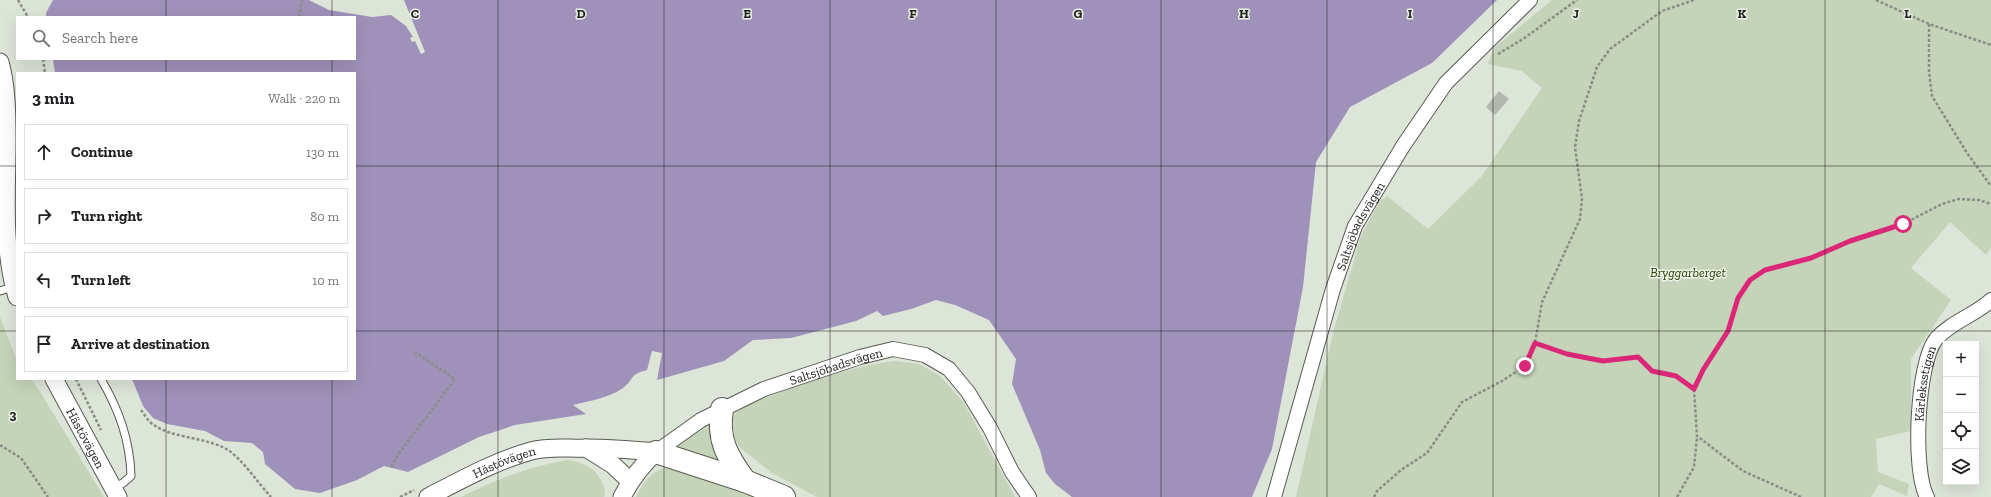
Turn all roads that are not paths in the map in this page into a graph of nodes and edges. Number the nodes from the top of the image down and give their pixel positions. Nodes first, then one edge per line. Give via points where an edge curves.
1 (1530, 0) edge
2 (0, 62) edge
3 (10, 291) edge
4 (1991, 300) edge
5 (55, 380) edge
6 (102, 380) edge
7 (722, 409) junction
8 (586, 448) junction
9 (656, 452) junction
10 (630, 481) junction
11 (744, 481) junction
12 (116, 493) edge
13 (428, 497) edge
14 (622, 497) edge
15 (784, 497) edge
16 (1029, 497) edge
17 (1274, 497) edge
18 (1927, 497) edge

1 - 17 street, Saltsjöbadsvägen via 1446,83 1402,146 1355,226 1333,289
2 - 3 street via 7,109
4 - 18 street, Kärleksstigen via 1944,332 1936,340 1925,363 1918,454 1921,481
5 - 12 street, Hästövägen
6 - 12 lane via 114,401 124,428 131,464 131,476
7 - 9 street, Saltsjöbadsvägen via 695,424
7 - 11 highway via 720,424 724,449
7 - 16 street, Saltsjöbadsvägen via 764,389 860,356 893,349 925,355 949,369 968,392 1012,472
8 - 9 street, Hästövägen
8 - 10 street, Hästövägen via 613,465
8 - 13 street, Hästövägen via 563,447 532,451 503,461
9 - 10 street
9 - 11 highway
10 - 14 street
11 - 15 highway

